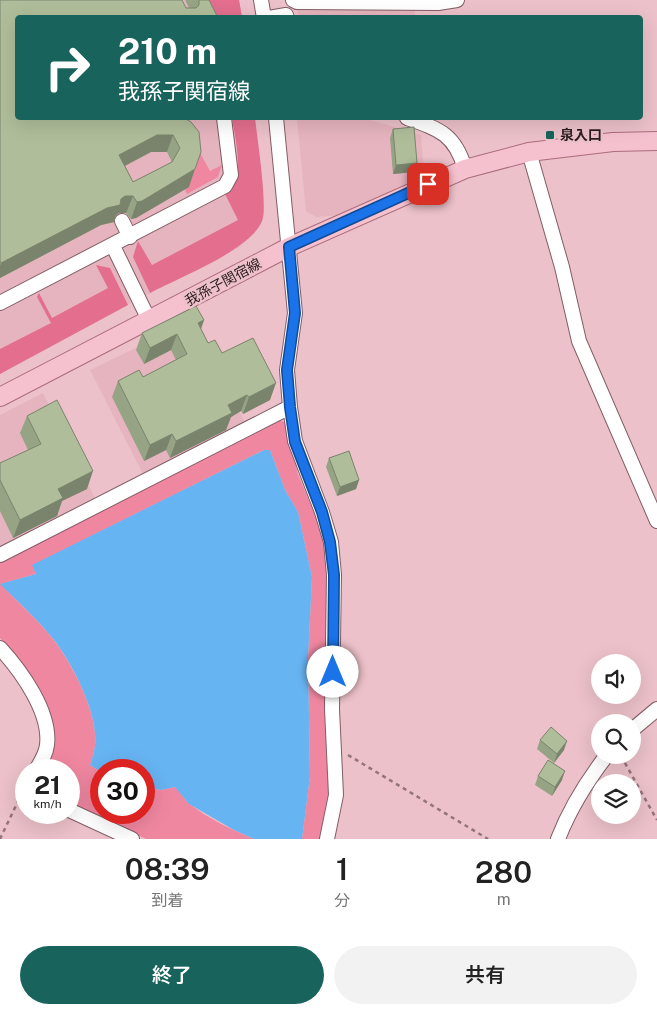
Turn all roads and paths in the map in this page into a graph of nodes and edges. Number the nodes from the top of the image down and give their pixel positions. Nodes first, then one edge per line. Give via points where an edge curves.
1 (261, 0) edge
2 (293, 0) edge
3 (456, 0) edge
4 (264, 15) edge
5 (224, 120) edge
6 (276, 120) edge
7 (412, 120) edge
8 (657, 141) edge
9 (529, 152) junction
10 (465, 169) junction
11 (122, 221) dead end
12 (130, 237) junction
13 (113, 246) junction
14 (289, 247) junction
15 (0, 303) edge
16 (150, 320) junction
17 (0, 398) edge
18 (290, 407) junction
19 (657, 521) edge
20 (0, 555) edge
21 (0, 648) edge
22 (657, 709) edge
23 (641, 722) edge
24 (335, 747) junction
25 (42, 759) edge
26 (600, 764) edge
27 (625, 764) edge
28 (15, 808) edge
29 (80, 815) edge
30 (657, 820) edge
31 (0, 839) edge
32 (132, 839) edge
33 (326, 839) edge
34 (488, 839) edge
35 (558, 839) edge

1 - 4 street
2 - 3 street via 438,3
5 - 12 street via 231,174 225,186
6 - 14 street
7 - 10 street via 443,132 454,142
8 - 9 main road, 我孫子関宿線 via 613,142
9 - 10 main road, 我孫子関宿線
9 - 19 street via 579,340
10 - 14 main road, 我孫子関宿線
11 - 12 street
12 - 13 street
13 - 15 street
13 - 16 street
14 - 16 main road, 我孫子関宿線
14 - 18 street via 295,313 287,370
16 - 17 main road, 我孫子関宿線
18 - 20 street
18 - 24 street via 295,442 330,542 334,575 332,709
21 - 25 street via 15,664 36,698 48,746
22 - 23 street
24 - 33 street via 336,795
24 - 34 path
26 - 35 street via 574,804
27 - 30 path
28 - 31 path
29 - 32 street

